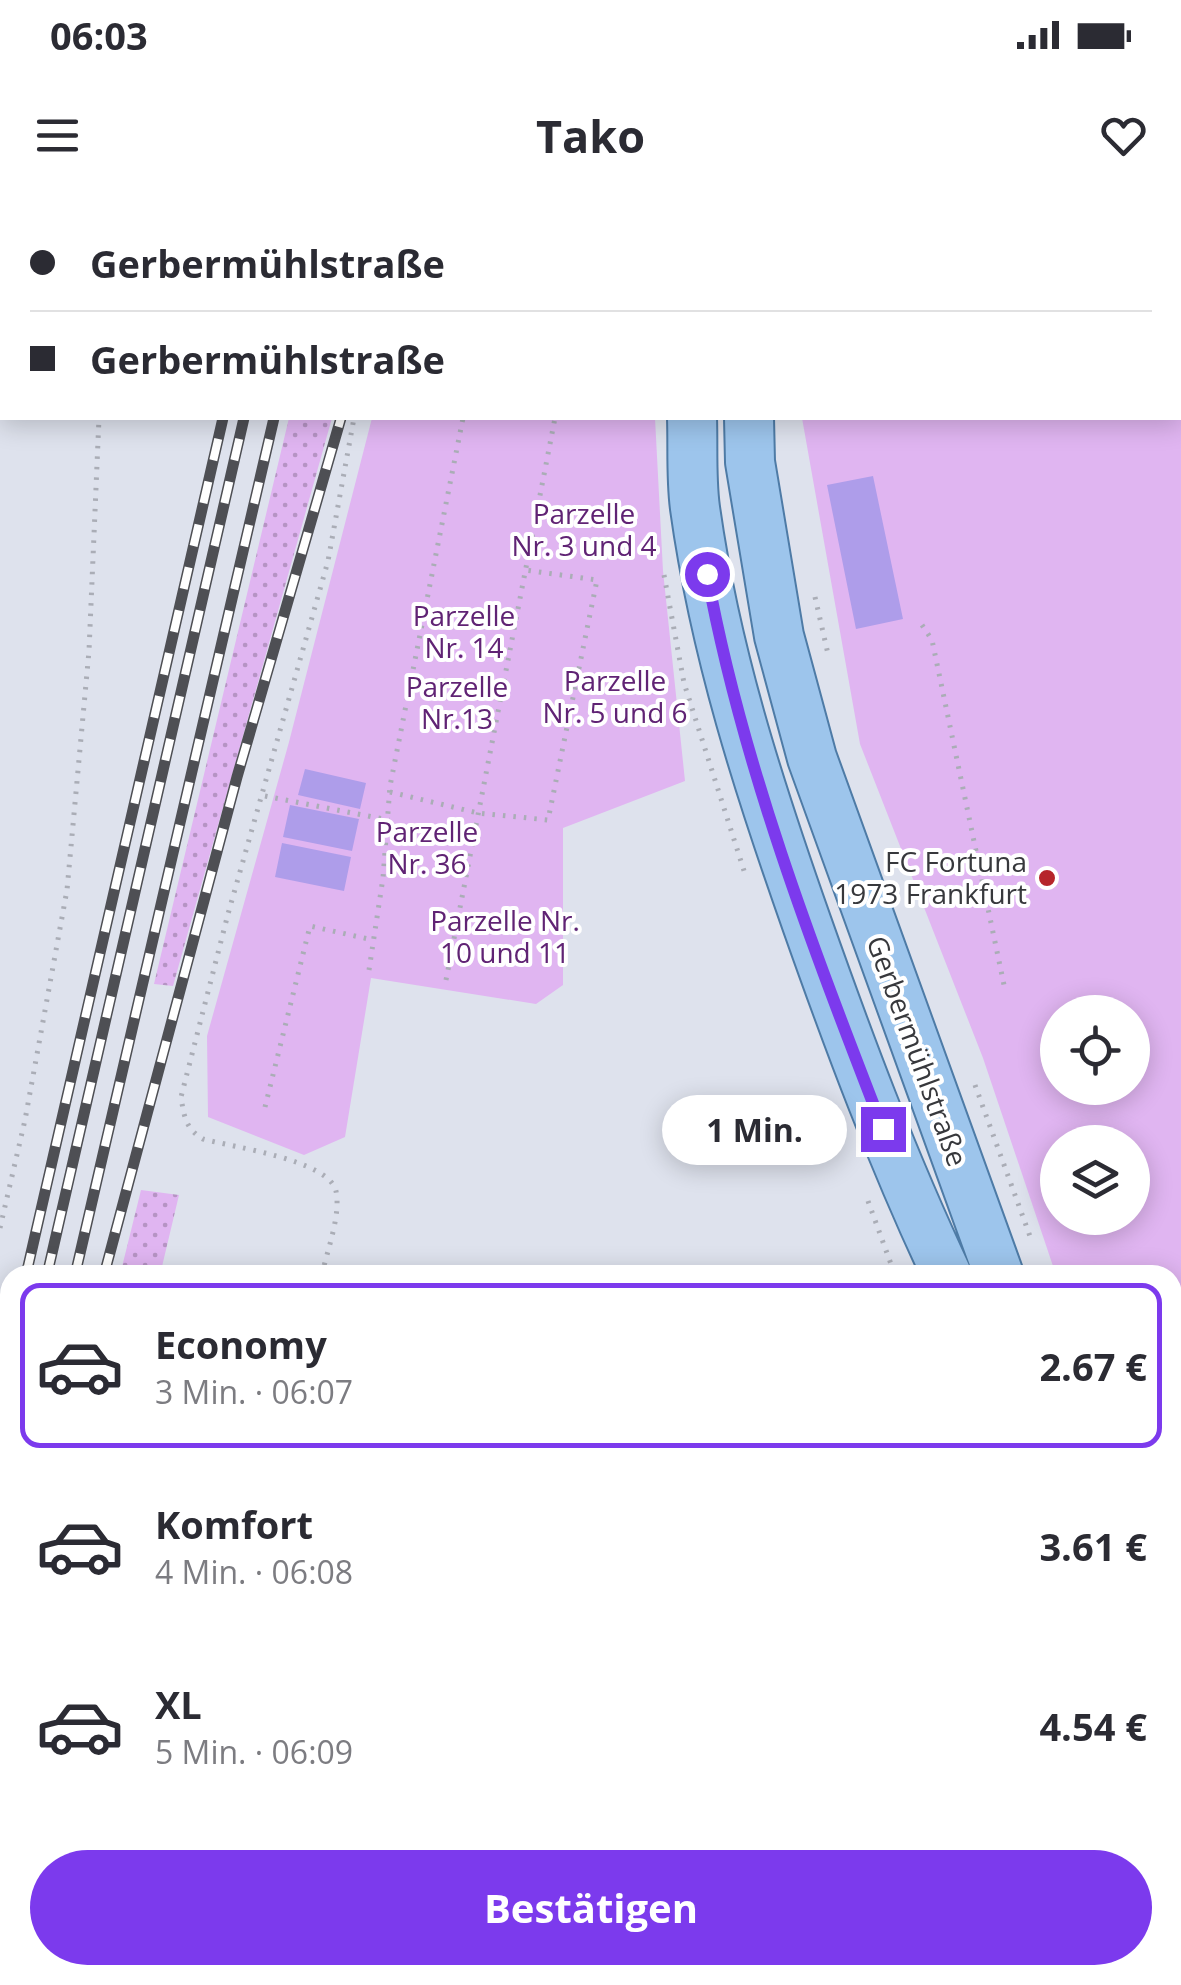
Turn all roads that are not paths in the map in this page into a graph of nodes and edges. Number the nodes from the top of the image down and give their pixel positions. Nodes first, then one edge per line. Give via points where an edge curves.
1 (692, 420) edge
2 (749, 420) edge
3 (942, 1265) edge
4 (994, 1265) edge

1 - 3 main road, Gerbermühlstraße via 695,505 719,642 754,772 842,1024
2 - 4 main road, Gerbermühlstraße via 779,636 812,758

